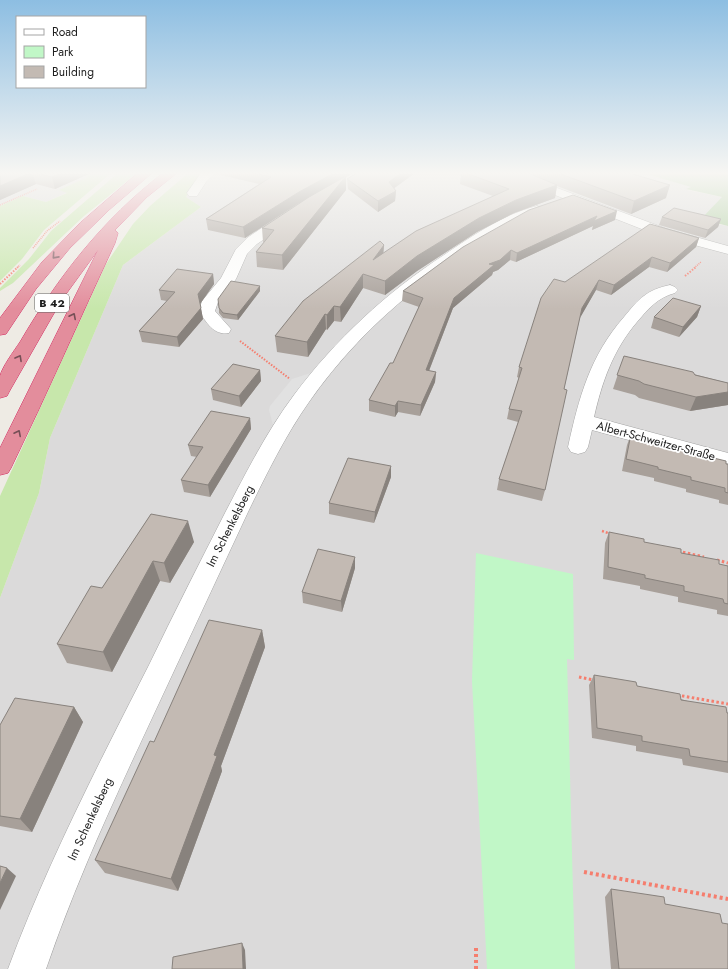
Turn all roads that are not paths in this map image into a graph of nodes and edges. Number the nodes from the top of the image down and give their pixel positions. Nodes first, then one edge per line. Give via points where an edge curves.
1 (92, 218) edge
2 (119, 218) edge
3 (286, 218) edge
4 (519, 218) edge
5 (625, 218) edge
6 (115, 222) junction
7 (728, 250) edge
8 (675, 286) road end
9 (223, 329) road end
10 (0, 330) edge
11 (0, 392) edge
12 (584, 421) junction
13 (578, 447) dead end
14 (728, 460) edge
15 (0, 468) edge
16 (27, 969) edge

1 -> 10 highway, B 42 via 44,268
2 - 6 highway, B 42
3 - 9 street via 246,246 228,279 208,305 207,311 210,316
4 - 16 street, Im Schenkelsberg via 504,224 416,282 353,338 317,377 300,401 258,471 192,604 54,896
5 - 7 street via 674,236
11 -> 6 highway, B 42 via 69,275
15 -> 6 highway via 100,261
8 - 12 street, Albert-Schweitzer-Straße via 653,294 625,324 606,350 590,390
12 - 13 street, Albert-Schweitzer-Straße
12 - 14 street, Albert-Schweitzer-Straße

